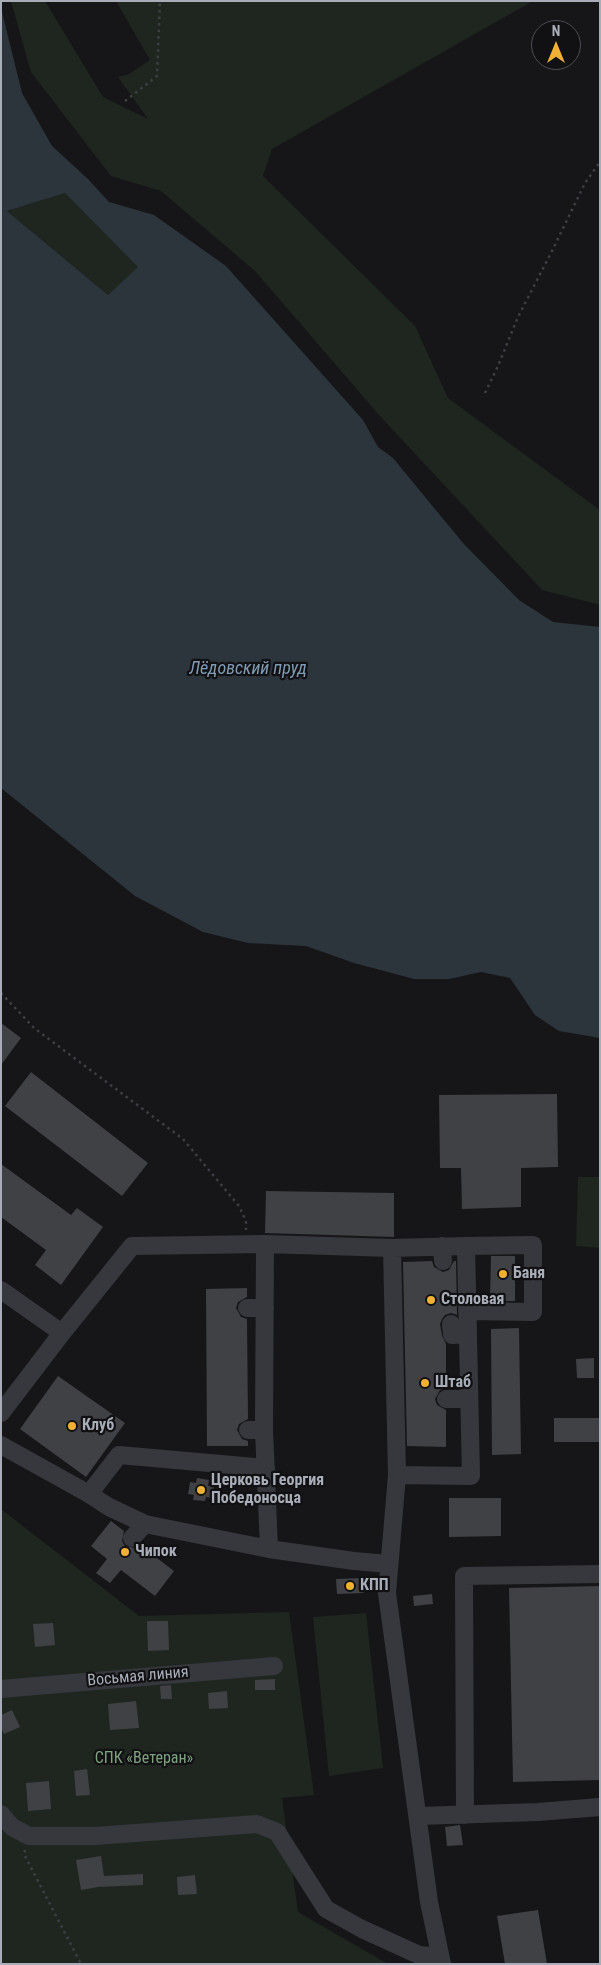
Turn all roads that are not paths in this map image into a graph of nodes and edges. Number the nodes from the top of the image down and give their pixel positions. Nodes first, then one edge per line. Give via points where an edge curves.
1 (265, 1244) junction
2 (466, 1246) junction
3 (392, 1248) junction
4 (1, 1290) edge
5 (467, 1311) junction
6 (451, 1324) dead end
7 (62, 1333) junction
8 (468, 1334) junction
9 (446, 1399) dead end
10 (470, 1399) junction
11 (1, 1414) edge
12 (1, 1445) edge
13 (266, 1468) junction
14 (397, 1474) junction
15 (89, 1494) junction
16 (145, 1524) junction
17 (132, 1538) dead end
18 (270, 1549) junction
19 (389, 1564) junction
20 (600, 1574) edge
21 (274, 1666) dead end
22 (1, 1689) edge
23 (600, 1807) edge
24 (1, 1814) edge
25 (465, 1815) junction
26 (418, 1816) junction
27 (441, 1959) edge

1 - 3 street
1 - 7 street via 132,1246
1 - 13 street via 256,1308 256,1430
2 - 3 street via 442,1254
2 - 5 street
2 - 5 street via 510,1248 533,1245 523,1297 533,1312
3 - 14 street via 398,1277
4 - 7 street
5 - 8 street
6 - 8 street via 452,1335
7 - 11 street
8 - 10 street
9 - 10 street
10 - 14 street via 472,1476
12 - 15 street
13 - 15 street via 120,1455 109,1457
13 - 18 street
14 - 19 street
15 - 16 street via 109,1508
16 - 17 street
16 - 18 street
18 - 19 street
19 - 26 street via 387,1593
20 - 25 street via 464,1576
21 - 22 street, Восьмая линия
23 - 25 street
24 - 27 street via 12,1827 29,1836 95,1836 257,1824 277,1832 326,1910 419,1955
25 - 26 street
26 - 27 street via 429,1902

